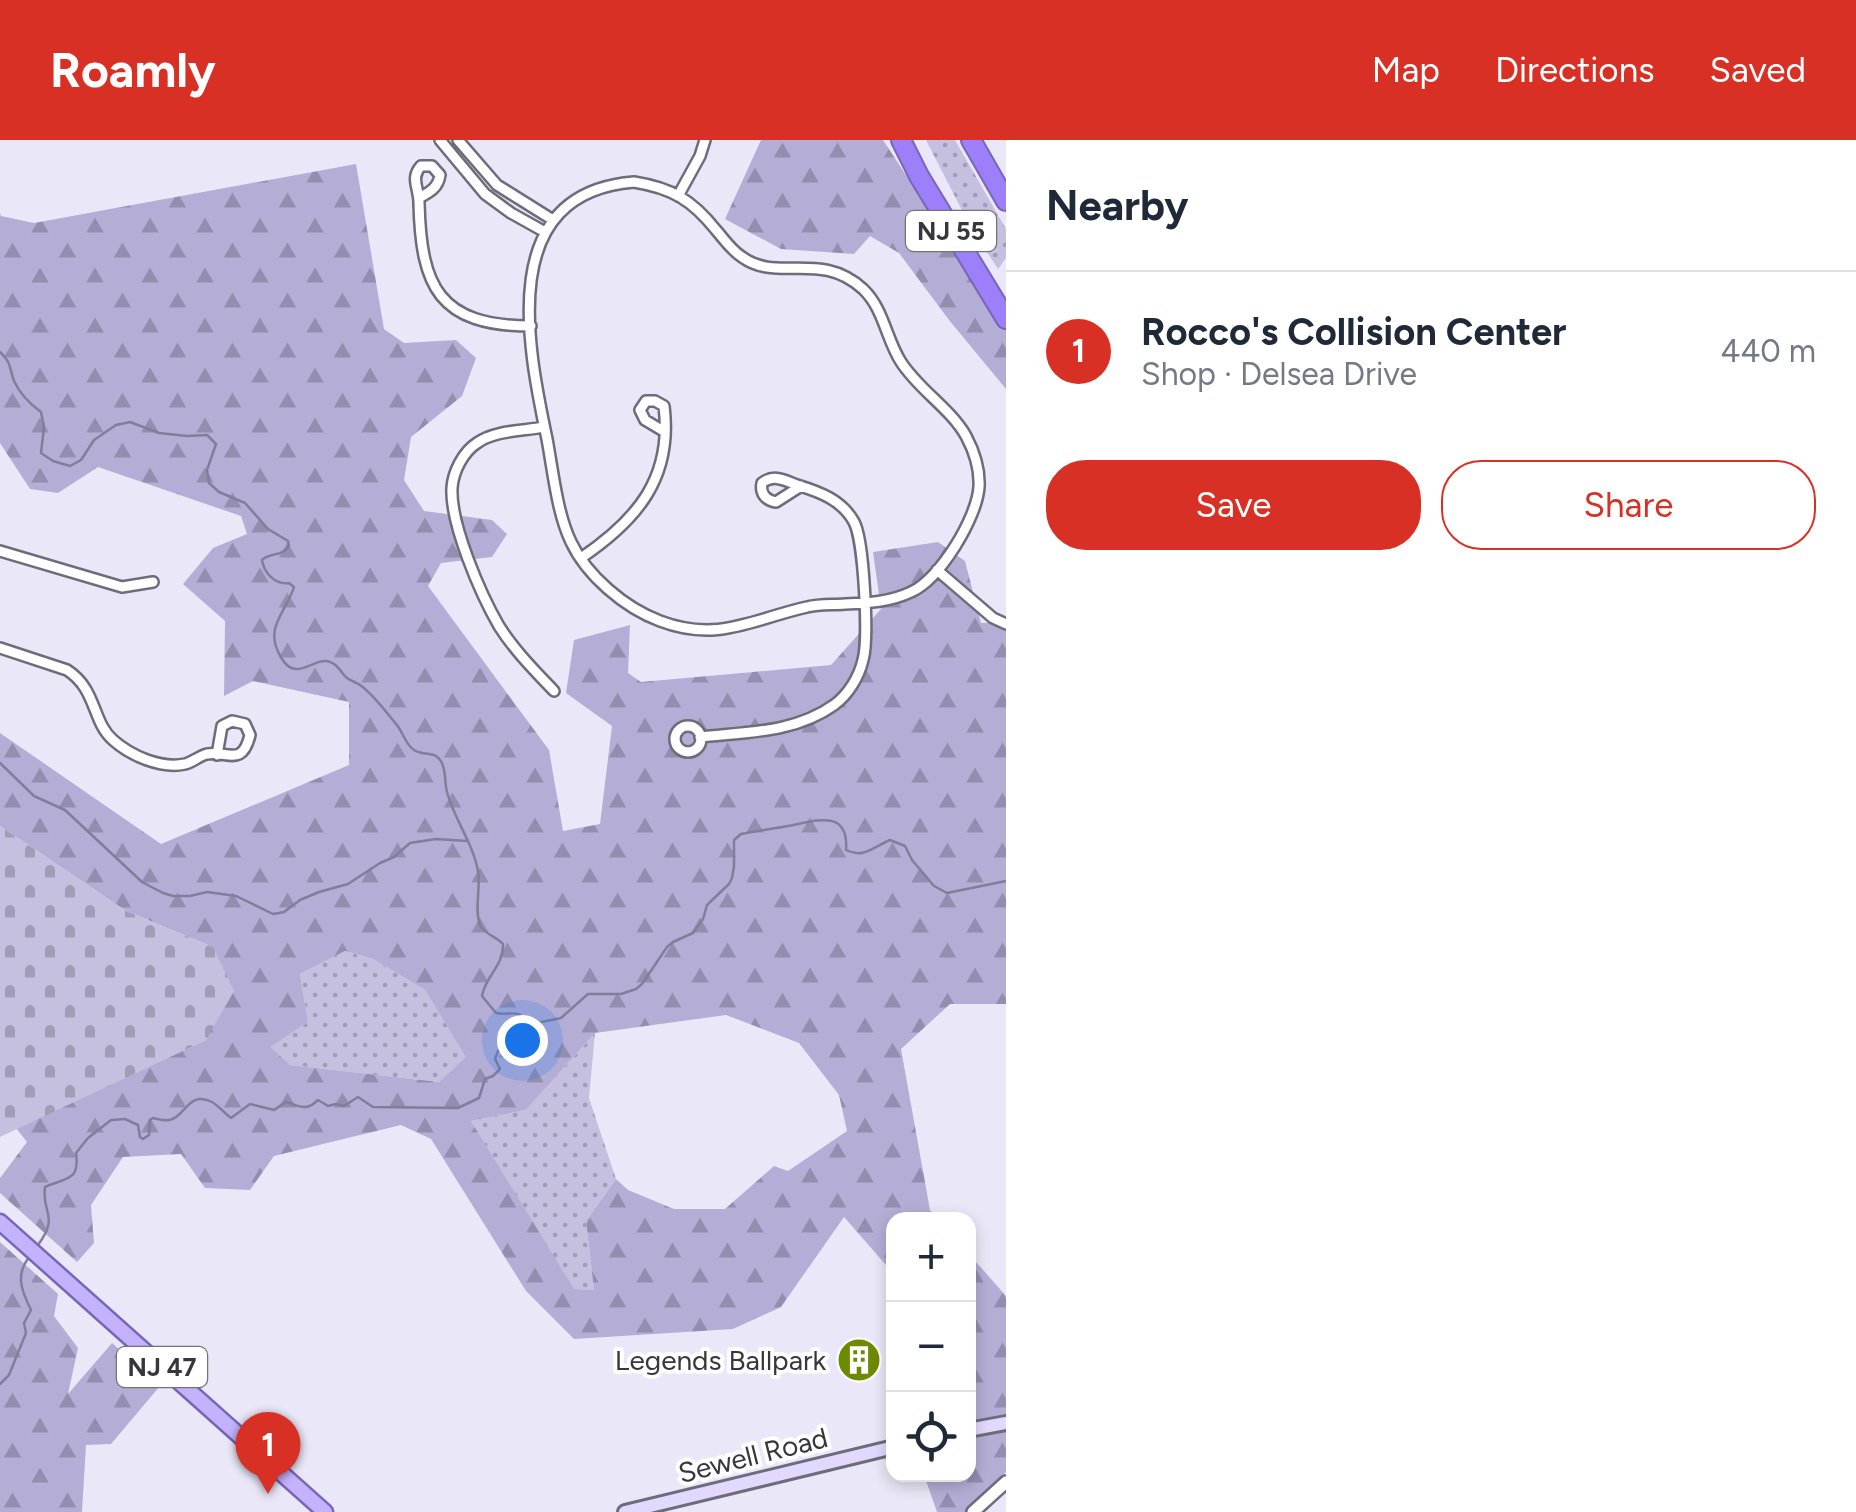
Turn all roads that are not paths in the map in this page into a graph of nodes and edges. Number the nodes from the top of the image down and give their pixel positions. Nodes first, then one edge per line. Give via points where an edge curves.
1 (440, 140) edge
2 (706, 140) edge
3 (900, 140) edge
4 (971, 140) edge
5 (460, 141) edge
6 (449, 151) junction
7 (678, 196) junction
8 (420, 198) dead end
9 (1006, 202) edge
10 (552, 220) junction
11 (546, 232) junction
12 (1006, 319) edge
13 (531, 326) junction
14 (544, 428) junction
15 (665, 432) dead end
16 (802, 486) dead end
17 (0, 551) edge
18 (581, 558) junction
19 (937, 570) junction
20 (153, 582) dead end
21 (864, 603) junction
22 (1006, 624) edge
23 (0, 648) edge
24 (554, 691) dead end
25 (700, 736) dead end
26 (217, 754) junction
27 (0, 1222) edge
28 (1006, 1422) edge
29 (976, 1428) edge
30 (886, 1449) edge
31 (1006, 1482) edge
32 (325, 1512) edge
33 (625, 1512) edge
34 (973, 1512) edge

1 - 6 street
2 - 7 street
3 - 12 highway, NJ 55
4 - 9 highway, NJ 55
5 - 6 street
5 - 10 street via 498,185
6 - 11 street via 496,203
7 - 10 street via 651,185 613,184 580,196
7 - 19 street via 745,260 838,273 872,300 898,358 956,422 974,453 975,506
8 - 13 street via 427,272 440,296 476,320
10 - 11 street
11 - 13 street via 531,273
13 - 14 street
14 - 18 street via 570,542
14 - 24 street via 479,441 455,471 452,490 459,530 500,628
15 - 18 street via 656,477 635,514
16 - 21 street via 834,500 855,524
17 - 20 street via 122,587
18 - 21 street via 625,602 684,627 722,630 812,606
19 - 21 street via 914,592
19 - 22 street
21 - 25 street via 862,666 837,704 797,724
23 - 26 street via 75,675 108,737 130,754 167,765
26 - 26 street via 228,758 244,749 250,735 245,724 222,726
27 - 32 main road, NJ 47
28 - 29 main road
30 - 33 main road, Sewell Road
31 - 34 street

